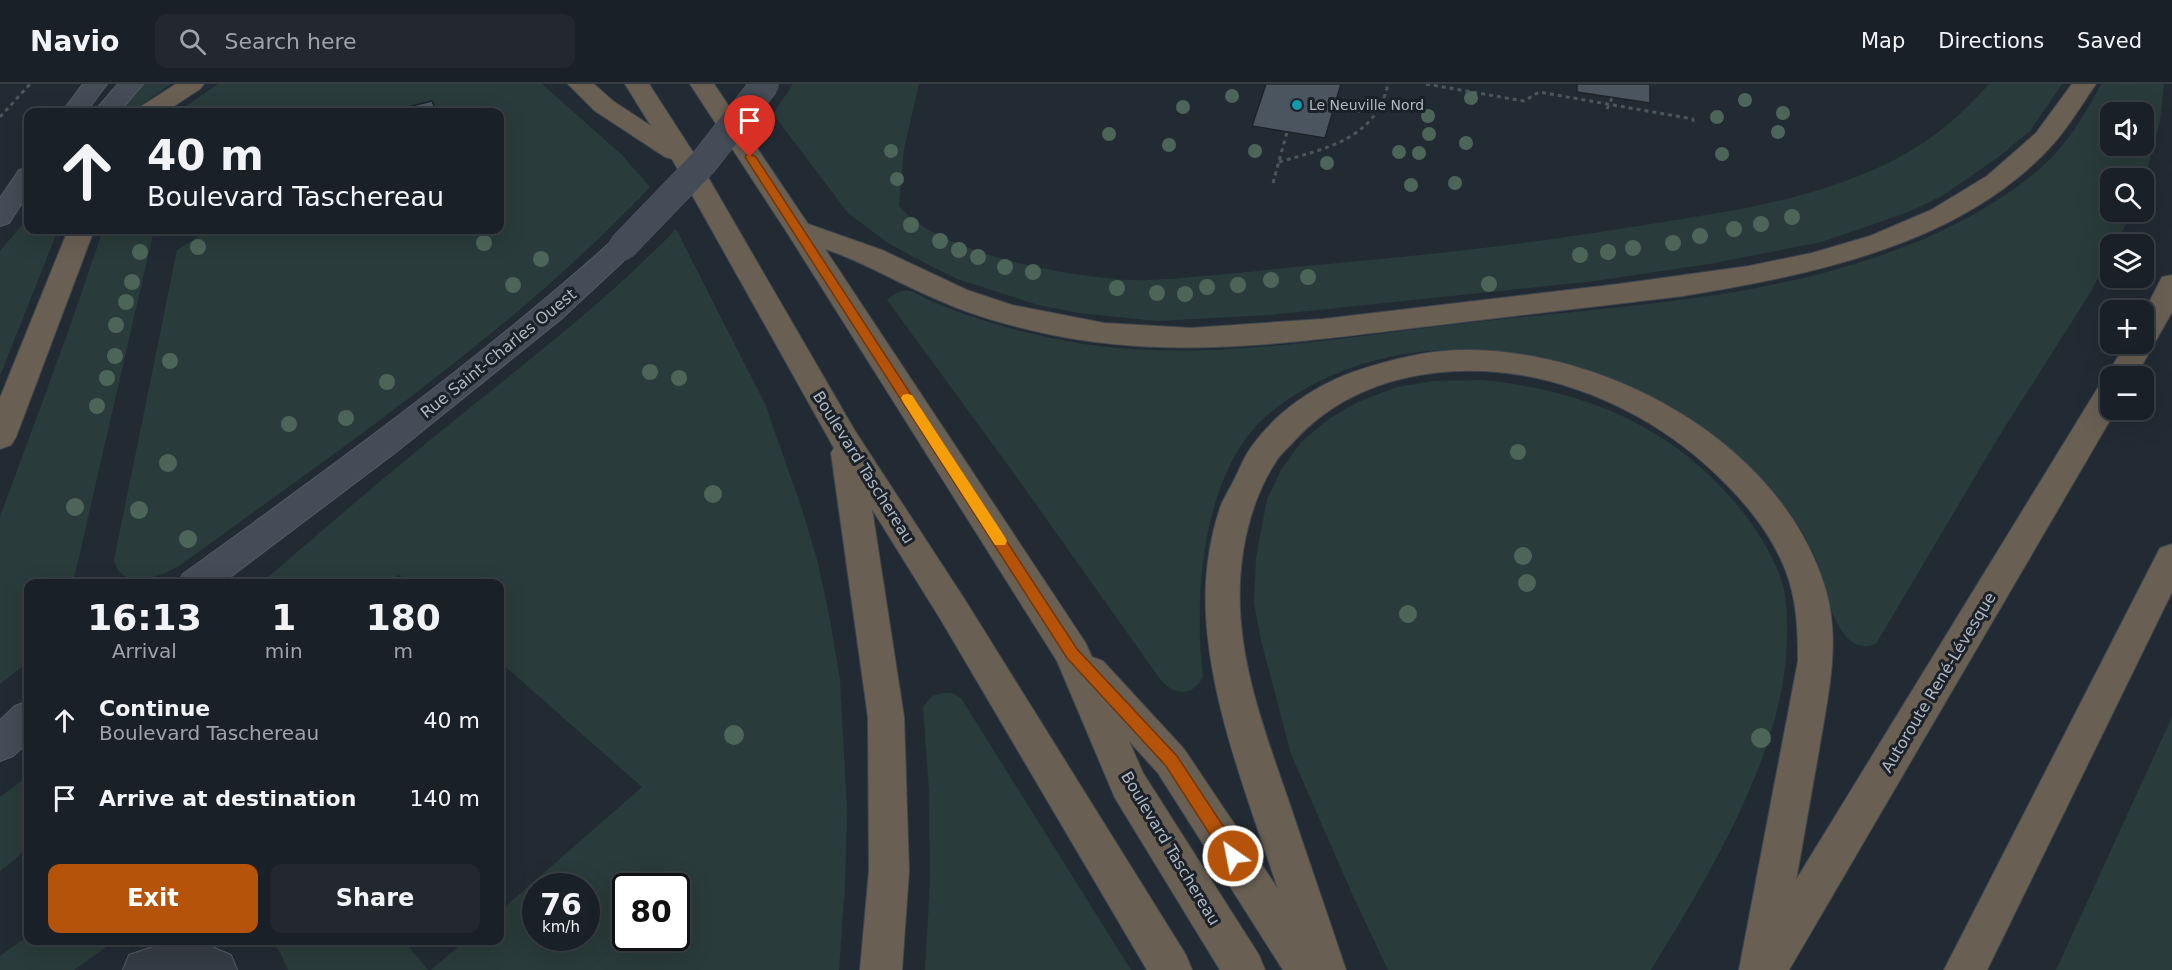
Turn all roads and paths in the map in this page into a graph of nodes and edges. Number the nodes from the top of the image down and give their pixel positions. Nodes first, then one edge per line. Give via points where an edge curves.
1 (30, 84) edge
2 (95, 84) edge
3 (130, 84) edge
4 (192, 84) edge
5 (580, 84) edge
6 (637, 84) edge
7 (702, 84) edge
8 (765, 84) edge
9 (1388, 84) edge
10 (1426, 84) edge
11 (1541, 84) edge
12 (2084, 84) edge
13 (1539, 92) junction
14 (1612, 98) dead end
15 (1610, 104) junction
16 (77, 108) edge
17 (109, 108) edge
18 (155, 108) edge
19 (1606, 109) dead end
20 (0, 117) edge
21 (1693, 124) dead end
22 (1287, 132) dead end
23 (685, 160) junction
24 (1279, 162) junction
25 (24, 182) edge
26 (1273, 183) dead end
27 (24, 198) edge
28 (0, 217) edge
29 (0, 223) edge
30 (799, 230) junction
31 (79, 234) edge
32 (2172, 284) edge
33 (2154, 319) edge
34 (2100, 411) edge
35 (0, 437) edge
36 (844, 440) junction
37 (2172, 558) edge
38 (202, 579) edge
39 (1072, 653) junction
40 (24, 700) edge
41 (0, 716) edge
42 (24, 722) edge
43 (0, 744) edge
44 (144, 970) edge
45 (216, 970) edge
46 (881, 970) edge
47 (1171, 970) edge
48 (1244, 970) edge
49 (1307, 970) edge
50 (1325, 970) edge
51 (1760, 970) edge
52 (1766, 970) edge
53 (1965, 970) edge

1 - 20 path
2 - 16 street
3 - 17 street
4 - 18 highway
5 - 23 highway via 604,106
6 - 23 highway, Boulevard Taschereau
7 - 30 highway, Boulevard Taschereau
8 - 38 street, Rue Saint-Charles Ouest, bridge via 703,163 622,248 543,318 385,444
9 - 24 path via 1381,108 1364,128 1320,150
10 - 13 path via 1524,100
11 - 13 path
12 - 30 highway via 2045,138 2002,178 1933,219 1850,251 1764,273 1692,285 1303,330 1221,337 1152,337 1041,322 953,296 884,261
13 - 15 path
14 - 15 path
15 - 19 path
15 - 21 path via 1693,119
22 - 24 path
23 - 36 highway, Boulevard Taschereau
24 - 26 path
25 - 28 street
27 - 29 street
30 - 39 highway, Boulevard Taschereau
31 - 35 highway
32 - 33 highway
34 - 52 highway, Autoroute René-Lévesque
36 - 46 highway via 886,717 889,871
36 - 47 highway, Boulevard Taschereau via 953,610
37 - 53 highway
39 - 48 highway, Boulevard Taschereau via 1130,784
39 - 49 highway via 1171,761
40 - 41 street
42 - 43 street
44 - 45 street via 190,962
50 - 51 highway via 1252,748 1228,656 1223,581 1233,515 1260,457 1306,407 1349,383 1390,369 1469,361 1513,364 1575,378 1624,397 1671,422 1735,472 1769,511 1794,551 1810,596 1816,661

